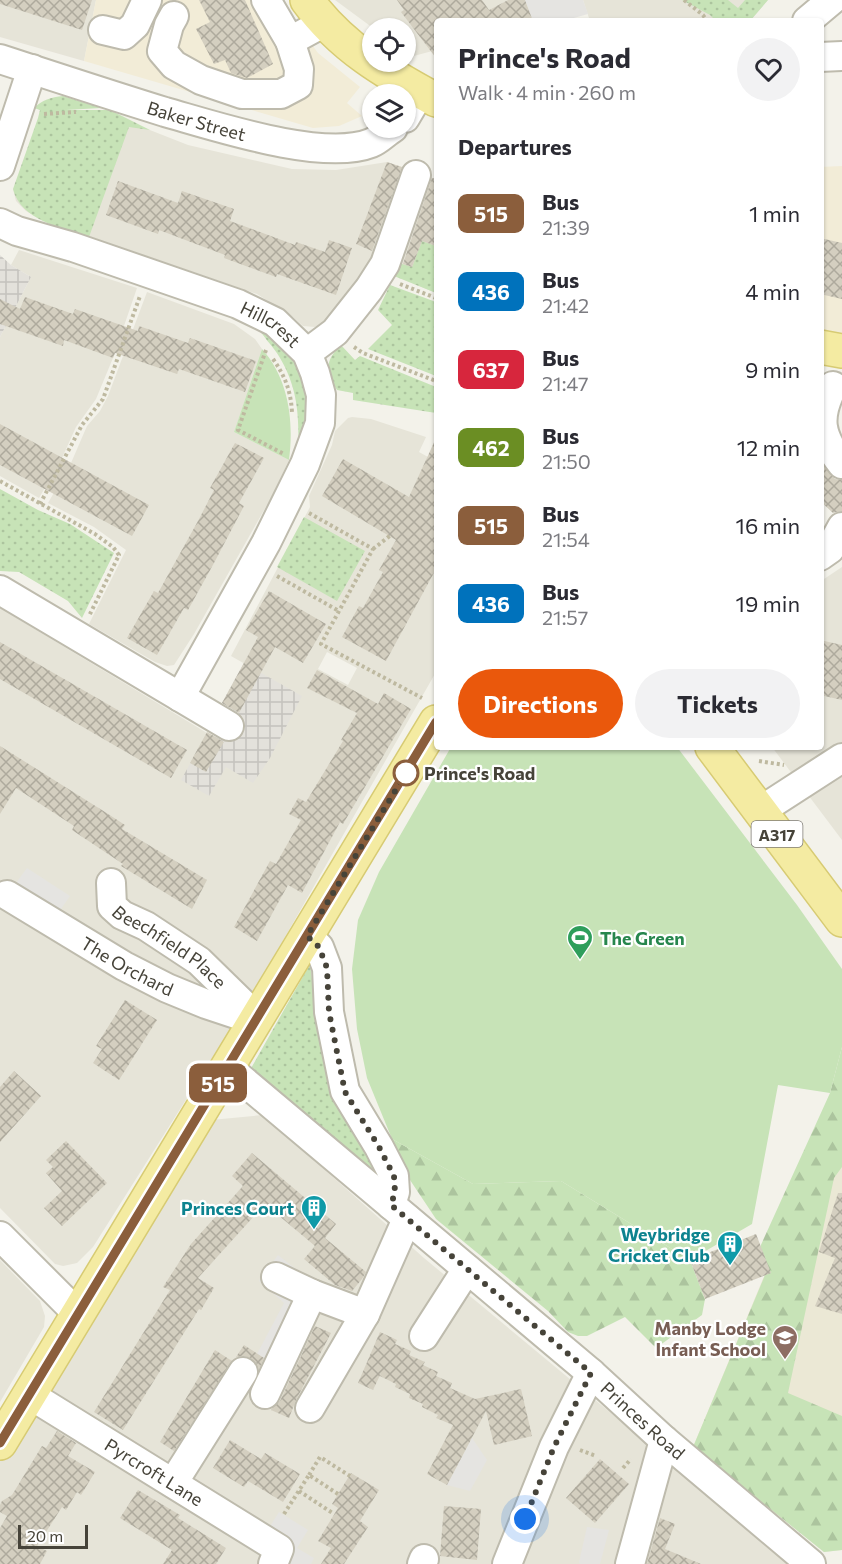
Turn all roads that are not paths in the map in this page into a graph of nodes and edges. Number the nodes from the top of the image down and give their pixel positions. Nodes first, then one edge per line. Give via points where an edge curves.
1 (147, 0) edge
2 (266, 0) edge
3 (832, 0) edge
4 (316, 11) edge
5 (174, 15) dead end
6 (811, 18) edge
7 (104, 30) dead end
8 (290, 40) junction
9 (842, 56) edge
10 (824, 57) edge
11 (0, 58) edge
12 (32, 69) junction
13 (421, 103) edge
14 (379, 138) edge
15 (0, 166) edge
16 (416, 175) dead end
17 (0, 223) edge
18 (824, 348) edge
19 (842, 351) edge
20 (307, 353) junction
21 (832, 386) edge
22 (824, 413) edge
23 (824, 430) edge
24 (839, 456) edge
25 (834, 528) edge
26 (824, 553) edge
27 (0, 590) edge
28 (180, 697) junction
29 (432, 712) edge
30 (229, 726) dead end
31 (714, 750) edge
32 (832, 764) edge
33 (760, 811) junction
34 (111, 883) dead end
35 (8, 895) dead end
36 (842, 920) edge
37 (307, 936) junction
38 (238, 969) dead end
39 (247, 1015) junction
40 (227, 1067) junction
41 (399, 1212) junction
42 (0, 1236) edge
43 (467, 1269) junction
44 (276, 1277) dead end
45 (312, 1294) junction
46 (78, 1314) junction
47 (365, 1314) junction
48 (424, 1336) dead end
49 (243, 1372) dead end
50 (591, 1373) junction
51 (265, 1394) dead end
52 (30, 1395) junction
53 (310, 1408) dead end
54 (664, 1440) junction
55 (0, 1443) edge
56 (173, 1483) junction
57 (276, 1557) edge
58 (507, 1564) edge
59 (630, 1564) edge
60 (811, 1564) edge

1 - 7 street via 135,25 124,35
2 - 8 street
3 - 6 street
4 - 8 street
4 - 13 main road via 356,52
5 - 8 street via 162,51 174,65 201,80 242,94 281,94 298,85 299,69
9 - 10 street
11 - 12 street, Baker Street
12 - 14 street, Baker Street via 215,127 300,146 347,148
12 - 15 street
16 - 20 street via 386,264 335,332
17 - 20 street, Hillcrest via 247,308 275,322
18 - 19 main road
20 - 28 street, Hillcrest via 321,395 320,423 305,464 255,564
21 - 22 street
23 - 24 street
25 - 26 street via 830,549
27 - 28 street
28 - 30 street
29 - 37 main road
31 - 33 main road, A317
32 - 33 street
33 - 36 main road, A317
34 - 39 street, Beechfield Place via 112,906 199,961
35 - 39 street, The Orchard via 167,988
37 - 39 main road
37 - 41 street via 319,947 327,968 329,1012 345,1092 394,1176
38 - 39 street, Beechfield Place via 247,994
39 - 40 main road
40 - 41 street, Princes Road
40 - 46 main road
41 - 43 street, Princes Road
41 - 47 street
42 - 46 street
43 - 48 street
43 - 50 street, Princes Road
44 - 45 street
45 - 47 street
45 - 51 street
46 - 52 main road
47 - 53 street
49 - 56 street
50 - 54 street, Princes Road
50 - 58 street via 554,1447
52 - 55 main road
52 - 56 street, Pyrcroft Lane
54 - 59 street
54 - 60 street, Princes Road
56 - 57 street, Pyrcroft Lane

